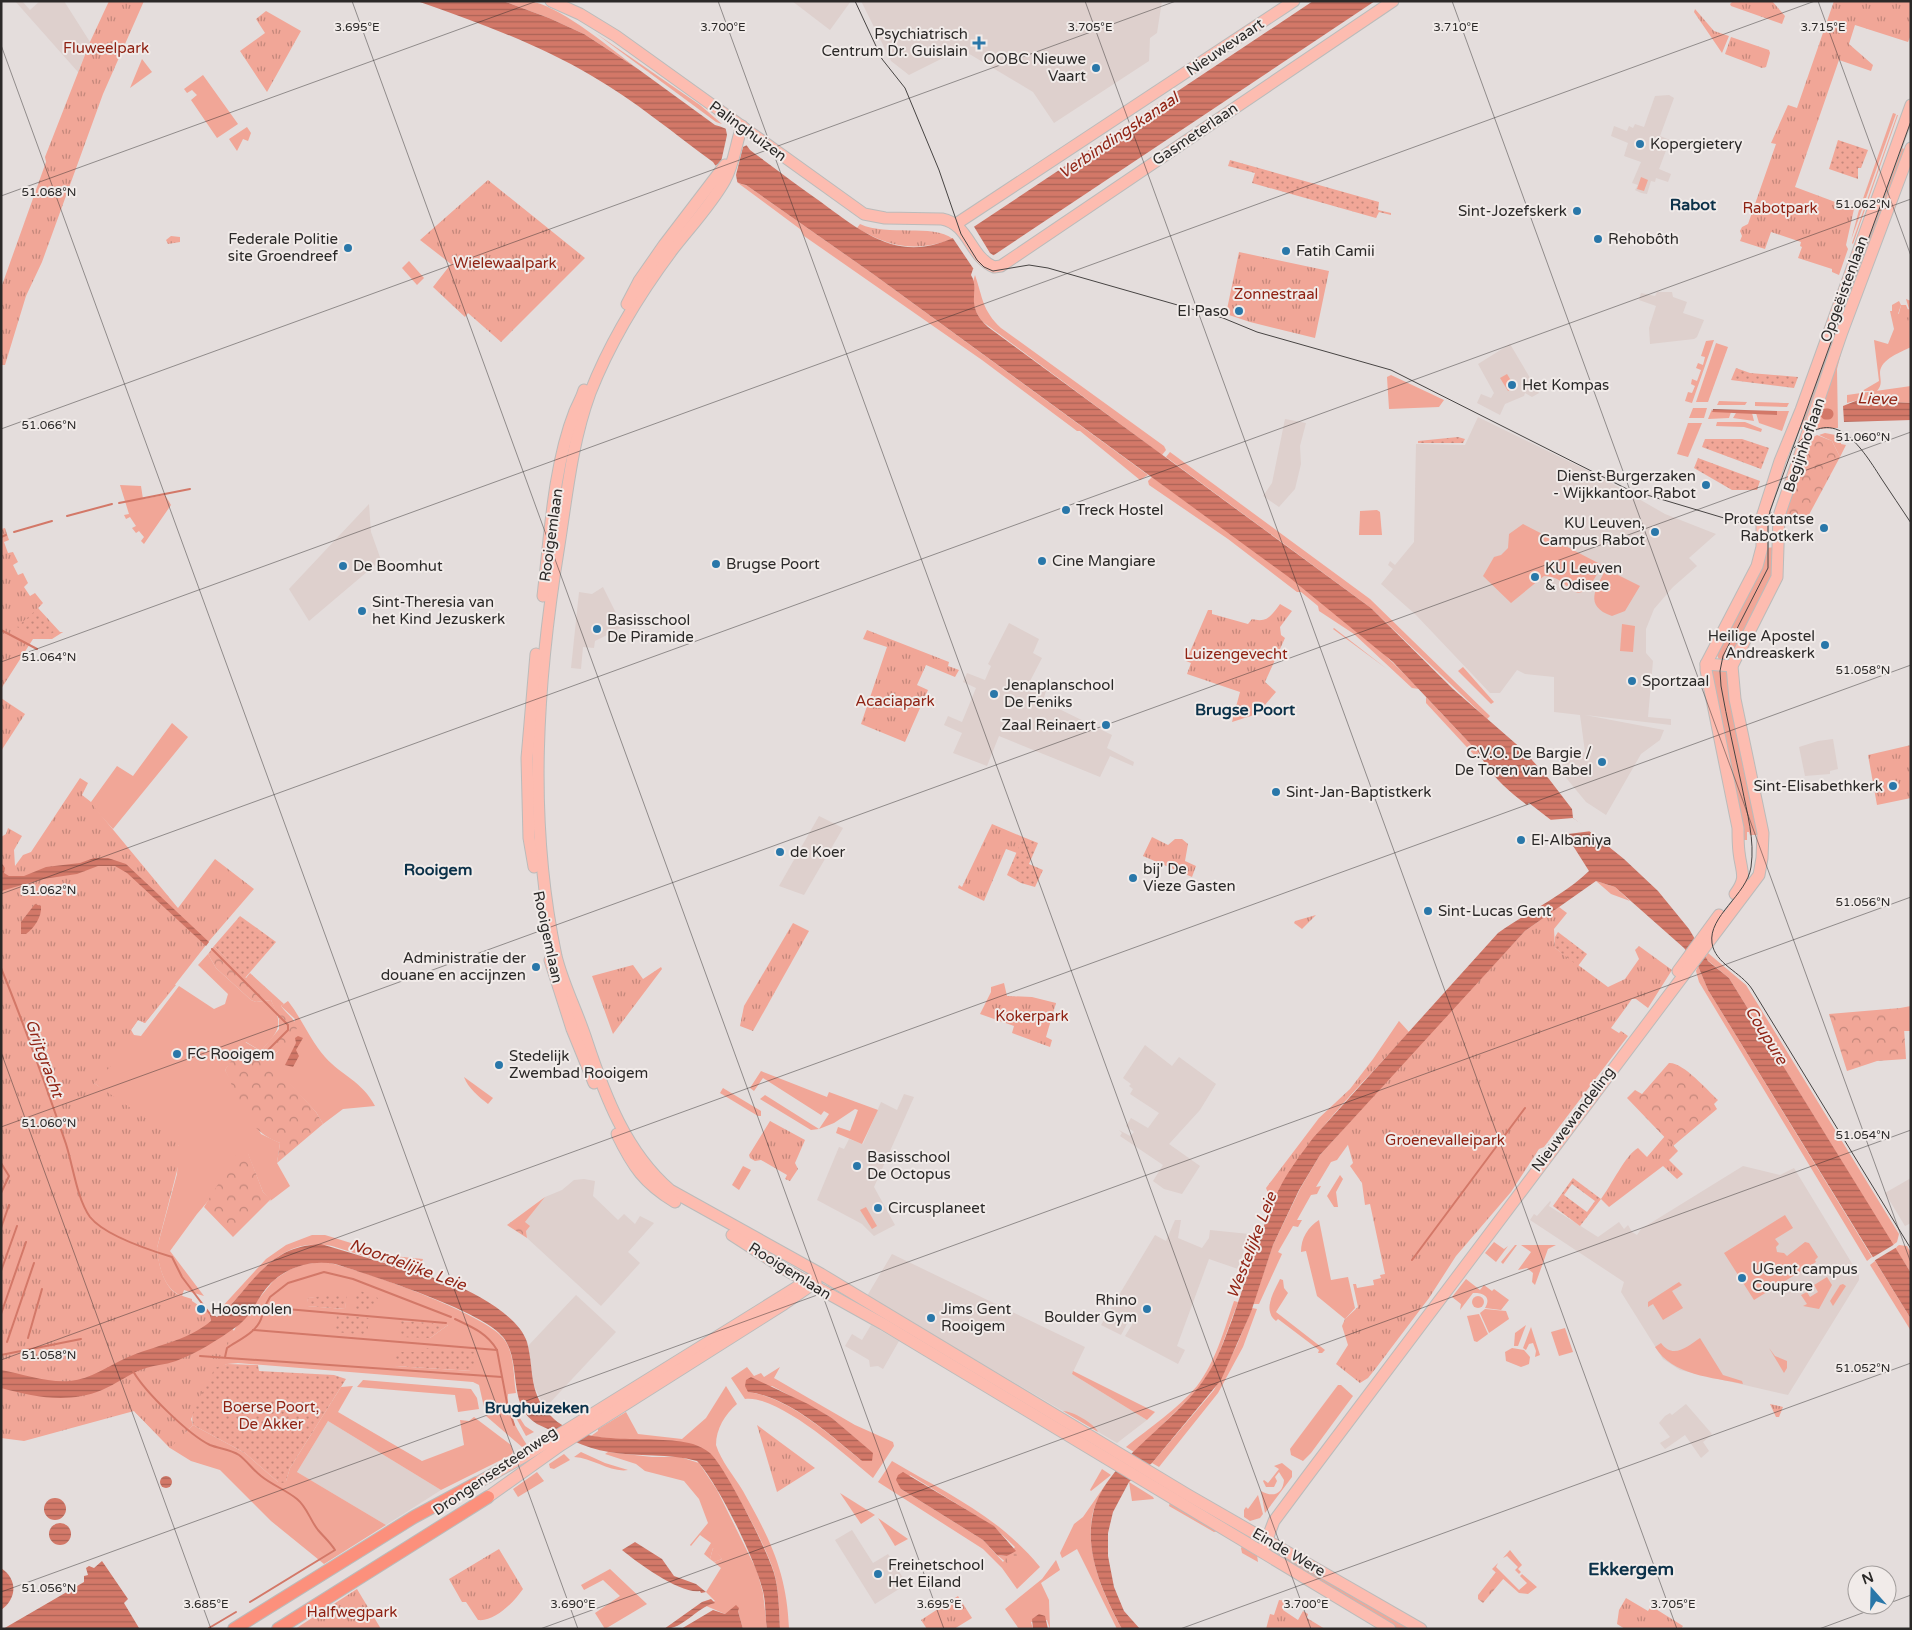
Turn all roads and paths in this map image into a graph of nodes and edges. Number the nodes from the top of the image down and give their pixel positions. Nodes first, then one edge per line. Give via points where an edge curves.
1 (551, 1) edge
2 (1294, 1) edge
3 (1393, 1) edge
4 (1911, 105) edge
5 (738, 128) junction
6 (1911, 148) edge
7 (723, 177) junction
8 (959, 227) junction
9 (1808, 389) joint
10 (1824, 389) joint
11 (1706, 664) junction
12 (1732, 666) junction
13 (1701, 945) junction
14 (1517, 1194) junction
15 (1480, 1235) junction
16 (1469, 1260) junction
17 (786, 1270) junction
18 (821, 1274) junction
19 (809, 1283) junction
20 (788, 1291) junction
21 (1412, 1332) junction
22 (708, 1347) junction
23 (1389, 1359) junction
24 (1382, 1378) junction
25 (653, 1381) junction
26 (1365, 1395) junction
27 (1347, 1414) junction
28 (578, 1428) junction
29 (1340, 1433) junction
30 (556, 1442) junction
31 (1118, 1458) junction
32 (1142, 1472) junction
33 (1306, 1472) junction
34 (1157, 1476) joint
35 (477, 1484) joint
36 (1161, 1490) joint
37 (488, 1497) joint
38 (1262, 1536) junction
39 (1263, 1554) junction
40 (234, 1629) edge
41 (278, 1629) edge
42 (1390, 1629) edge
43 (1421, 1629) edge

1 - 5 main road, Palinghuizen via 616,36
2 - 8 main road, Nieuwevaart
3 - 8 main road, Gasmeterlaan via 992,266 978,255
4 - 9 main road, Opgeëistenlaan
5 - 7 main road, Rooigemlaan
5 - 8 main road, Palinghuizen via 870,217 942,219
6 - 10 main road, Opgeëistenlaan
7 - 17 main road, Rooigemlaan via 639,281 599,355 575,410 554,509 532,678 527,758 529,838 557,986 603,1106 633,1165 657,1191
7 - 18 main road, Rooigemlaan via 630,313 590,393 580,426 550,596 542,669 538,768 540,854 549,918 562,976 610,1102 637,1155 670,1190
9 - 11 main road, Begijnhoflaan via 1780,461 1761,528 1762,547 1757,566
10 - 12 main road, Begijnhoflaan via 1780,516 1777,577
11 - 12 main road
11 - 13 main road via 1738,828 1743,883
12 - 13 main road via 1735,698 1763,833 1762,858 1758,875
13 - 14 main road, Nieuwewandeling
14 - 15 main road, Nieuwewandeling via 1499,1210
14 - 16 main road, Nieuwewandeling
15 - 16 main road, Nieuwewandeling via 1479,1242 1467,1258
15 - 21 main road, Nieuwewandeling
16 - 21 main road, Nieuwewandeling
17 - 19 main road, Rooigemlaan
17 - 20 main road
18 - 19 main road, Drongensesteenweg
18 - 31 main road, Rooigemlaan
19 - 20 main road, Drongensesteenweg
19 - 22 main road, Drongensesteenweg
19 - 31 main road, Rooigemlaan
20 - 22 main road, Drongensesteenweg
21 - 23 main road, Nieuwewandeling
21 - 24 main road, Nieuwewandeling
22 - 25 main road, Drongensesteenweg
23 - 24 main road, Nieuwewandeling via 1380,1376
23 - 26 main road, Nieuwewandeling
24 - 26 main road, Nieuwewandeling
25 - 28 main road, Drongensesteenweg
25 - 28 main road, Drongensesteenweg via 634,1388
26 - 27 main road, Nieuwewandeling
26 - 29 main road, Nieuwewandeling
27 - 29 main road, Nieuwewandeling via 1338,1431
27 - 33 main road, Nieuwewandeling
28 - 30 main road, Drongensesteenweg
29 - 33 main road, Nieuwewandeling
30 - 35 main road, Drongensesteenweg
30 - 37 main road, Drongensesteenweg
31 - 32 main road, Rooigemlaan
32 - 34 main road, Rooigemlaan
32 - 36 main road, Rooigemlaan
33 - 38 main road, Nieuwewandeling
34 - 38 main road, Einde Were
35 - 40 highway, Drongensesteenweg via 414,1517
36 - 39 main road, Einde Were
37 - 41 highway, Drongensesteenweg
38 - 39 main road, Nieuwewandeling
38 - 43 main road, Einde Were
39 - 42 main road, Einde Were

